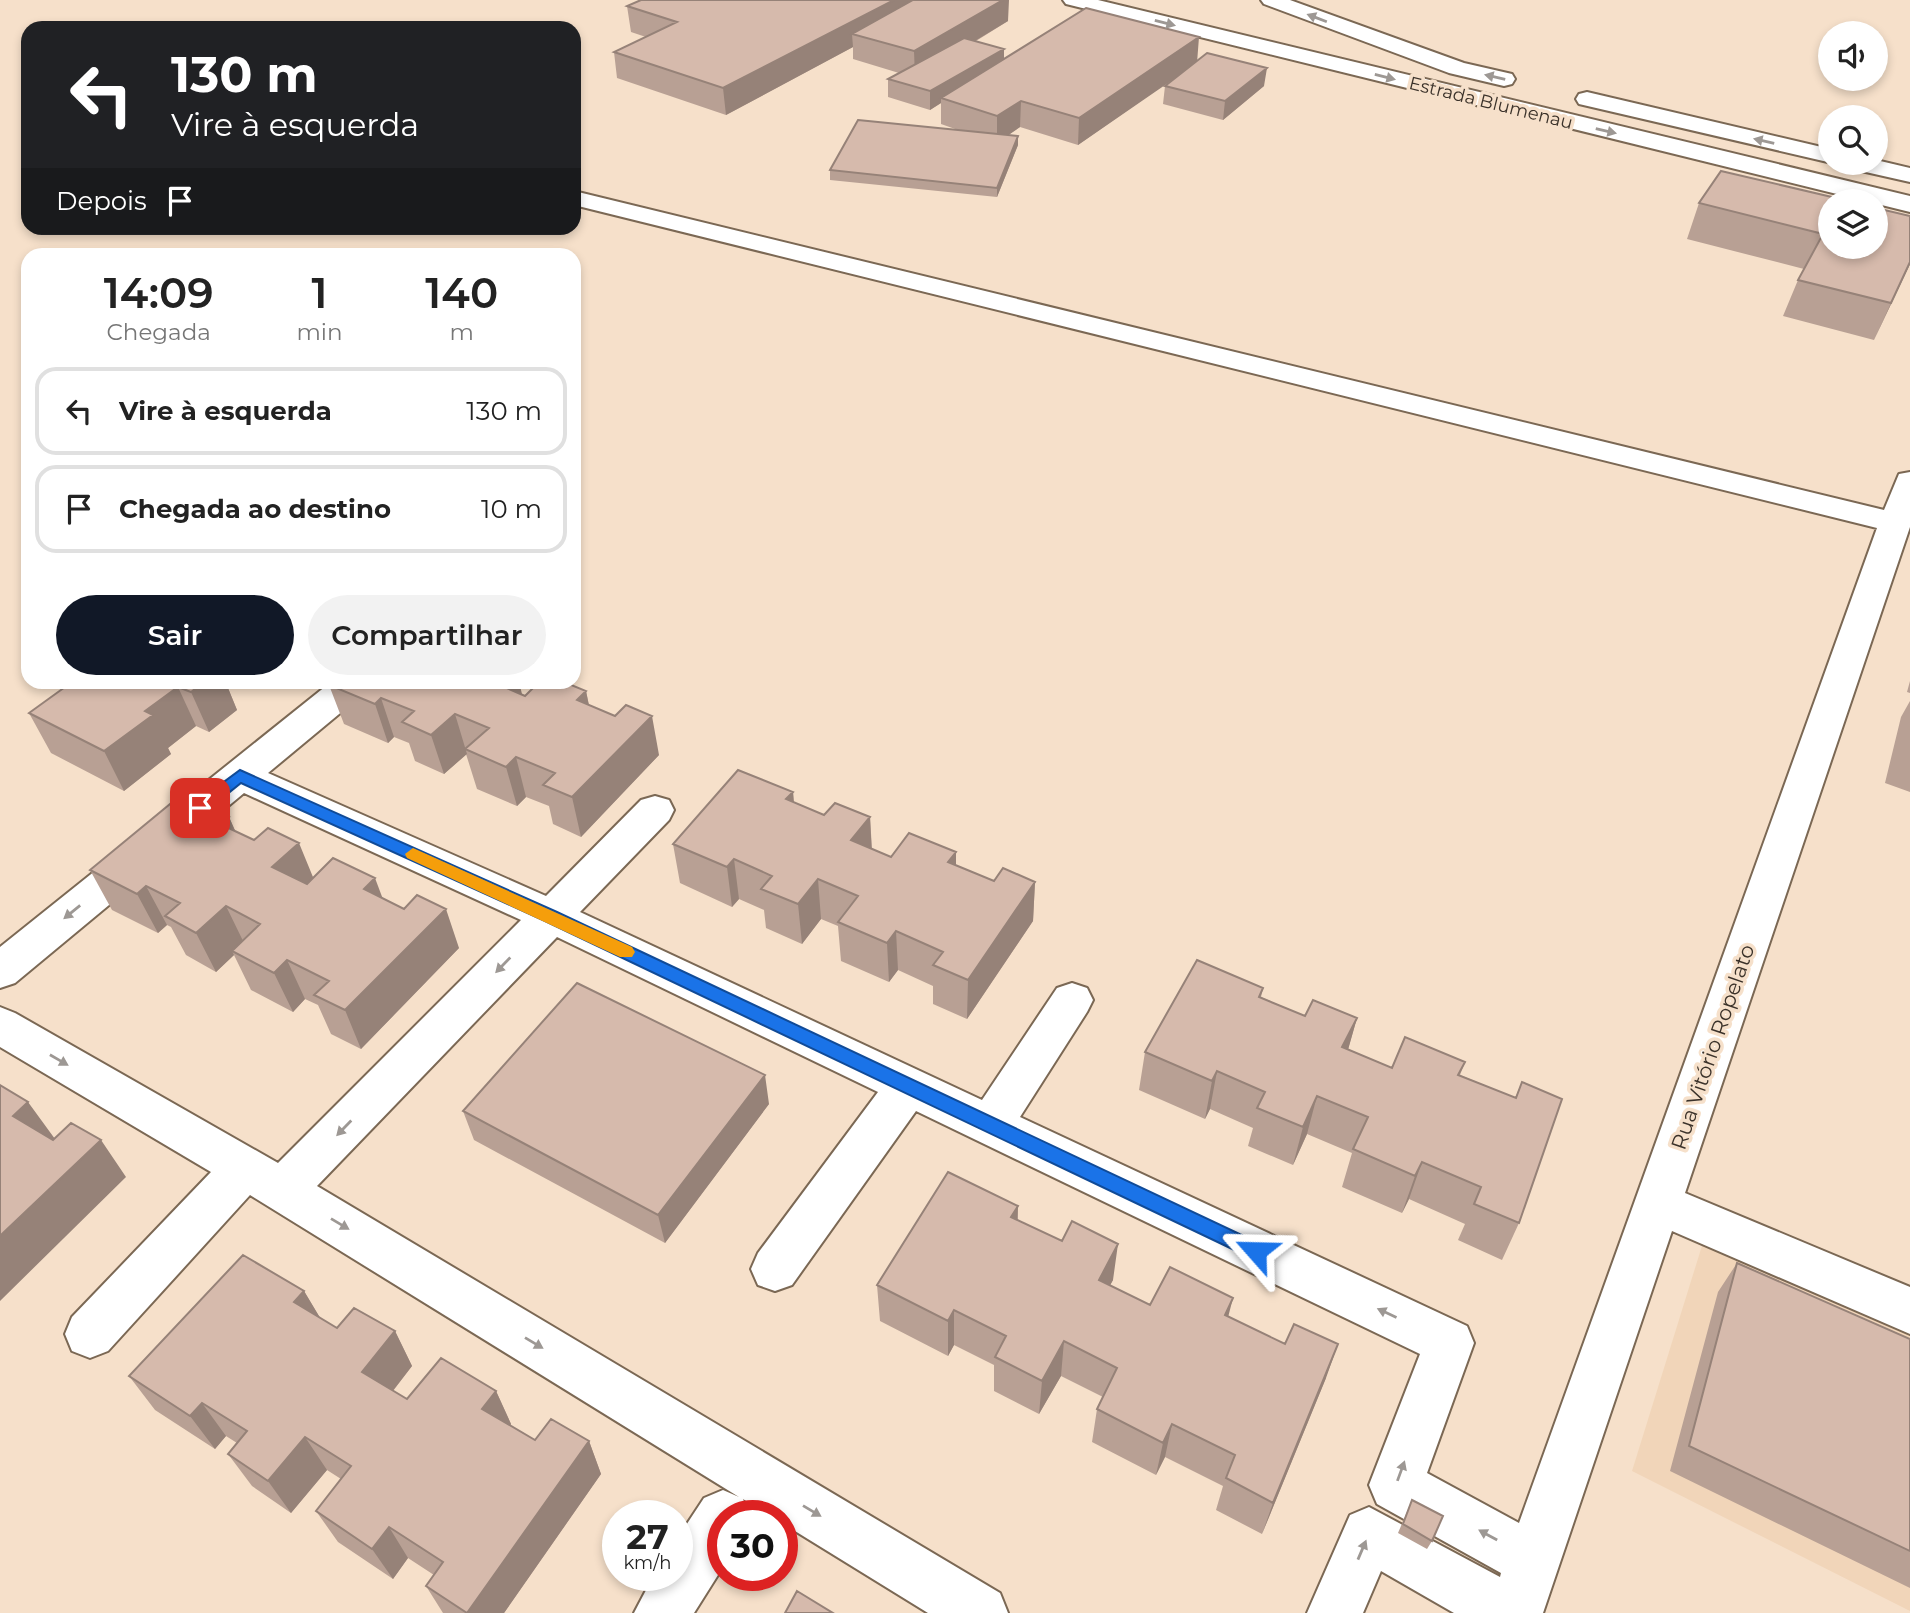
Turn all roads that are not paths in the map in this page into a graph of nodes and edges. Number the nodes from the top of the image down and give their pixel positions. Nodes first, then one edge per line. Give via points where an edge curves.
1 (1073, 0) edge
2 (1271, 0) edge
3 (1106, 3) edge
4 (1524, 84) dead end
5 (1564, 93) dead end
6 (1818, 153) edge
7 (1888, 170) edge
8 (1910, 175) edge
9 (581, 200) edge
10 (1910, 204) edge
11 (1910, 481) edge
12 (1896, 523) junction
13 (346, 689) edge
14 (240, 776) junction
15 (655, 810) dead end
16 (551, 916) junction
17 (0, 971) edge
18 (1072, 1000) dead end
19 (0, 1025) edge
20 (909, 1086) junction
21 (990, 1125) junction
22 (264, 1179) junction
23 (1658, 1203) junction
24 (775, 1269) dead end
25 (1910, 1311) edge
26 (90, 1334) dead end
27 (729, 1500) edge
28 (798, 1532) edge
29 (707, 1542) edge
30 (1533, 1560) junction
31 (662, 1613) edge
32 (980, 1613) edge
33 (1335, 1613) edge
34 (1512, 1613) edge

1 - 3 street, Estrada Blumenau
4 -> 2 street, Estrada Blumenau via 1457,68
3 -> 10 street, Estrada Blumenau
6 -> 5 street, Estrada Blumenau
7 - 8 street
9 - 12 street
11 - 12 street, Rua Vitório Ropelato
12 - 23 street, Rua Vitório Ropelato
13 - 14 street
14 - 16 street
14 -> 17 street
15 - 16 street
16 - 20 street
16 -> 22 street
18 - 21 street
19 -> 22 street
20 - 21 street
20 - 24 street
30 -> 21 street via 1396,1485 1449,1343
22 - 26 street
22 -> 27 street
23 - 25 street
23 - 30 street, Rua Vitório Ropelato
28 -> 32 street
29 - 31 street
30 - 34 street, Rua Vitório Ropelato
33 -> 34 street via 1369,1534

